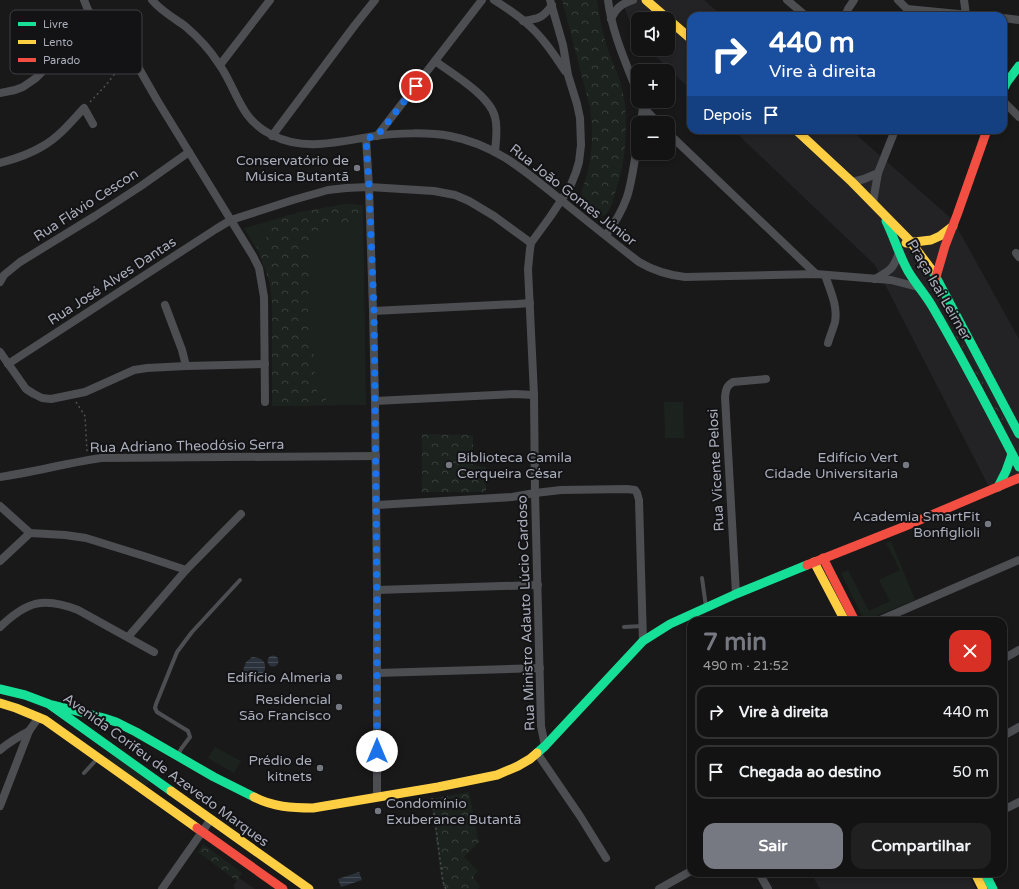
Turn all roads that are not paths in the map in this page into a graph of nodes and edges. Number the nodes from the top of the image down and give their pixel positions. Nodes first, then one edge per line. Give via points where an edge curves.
1 (84, 0) edge
2 (153, 0) edge
3 (270, 0) edge
4 (375, 0) edge
5 (482, 0) edge
6 (494, 0) edge
7 (608, 0) edge
8 (633, 0) edge
9 (646, 0) edge
10 (787, 0) edge
11 (854, 0) edge
12 (898, 0) edge
13 (964, 0) edge
14 (551, 2) edge
15 (89, 10) edge
16 (801, 12) edge
17 (847, 12) edge
18 (908, 12) edge
19 (966, 12) edge
20 (1007, 18) edge
21 (611, 19) junction
22 (1019, 20) edge
23 (524, 21) junction
24 (687, 36) edge
25 (435, 61) junction
26 (220, 65) junction
27 (1019, 66) edge
28 (142, 72) edge
29 (39, 74) edge
30 (568, 75) junction
31 (631, 77) edge
32 (1007, 82) edge
33 (0, 93) edge
34 (1007, 104) edge
35 (645, 108) edge
36 (652, 116) edge
37 (1019, 117) edge
38 (93, 124) dead end
39 (801, 134) edge
40 (893, 134) edge
41 (986, 134) edge
42 (272, 136) junction
43 (377, 136) junction
44 (366, 138) junction
45 (675, 140) edge
46 (189, 152) junction
47 (495, 152) junction
48 (635, 160) edge
49 (0, 163) edge
50 (878, 173) junction
51 (852, 182) junction
52 (369, 187) junction
53 (561, 200) junction
54 (873, 202) junction
55 (881, 211) junction
56 (231, 220) junction
57 (953, 226) junction
58 (606, 235) junction
59 (910, 241) junction
60 (531, 242) junction
61 (899, 253) junction
62 (816, 274) junction
63 (826, 275) junction
64 (936, 277) junction
65 (875, 279) junction
66 (0, 282) edge
67 (918, 287) junction
68 (946, 297) junction
69 (530, 302) junction
70 (165, 305) dead end
71 (931, 305) junction
72 (374, 310) junction
73 (828, 343) dead end
74 (0, 352) edge
75 (8, 364) junction
76 (265, 364) junction
77 (186, 366) junction
78 (766, 378) dead end
79 (534, 395) junction
80 (375, 401) junction
81 (265, 402) dead end
82 (1019, 434) edge
83 (1012, 454) junction
84 (376, 456) junction
85 (1019, 467) edge
86 (0, 477) edge
87 (1019, 478) edge
88 (998, 487) junction
89 (535, 493) junction
90 (376, 504) junction
91 (0, 506) edge
92 (241, 514) dead end
93 (30, 533) junction
94 (818, 560) junction
95 (0, 561) edge
96 (1018, 562) edge
97 (186, 570) junction
98 (702, 578) dead end
99 (240, 580) dead end
100 (538, 585) junction
101 (377, 590) junction
102 (736, 594) junction
103 (706, 607) junction
104 (843, 617) edge
105 (853, 617) edge
106 (887, 617) edge
107 (642, 626) junction
108 (0, 627) edge
109 (624, 627) dead end
110 (128, 637) junction
111 (643, 641) junction
112 (1019, 650) edge
113 (154, 652) dead end
114 (1007, 657) edge
115 (540, 668) junction
116 (377, 673) junction
117 (0, 689) edge
118 (0, 703) edge
119 (49, 704) junction
120 (99, 716) junction
121 (39, 717) junction
122 (1019, 727) edge
123 (83, 728) junction
124 (29, 731) junction
125 (63, 732) junction
126 (1007, 734) edge
127 (545, 746) junction
128 (0, 750) edge
129 (537, 753) junction
130 (98, 757) junction
131 (177, 757) junction
132 (84, 773) dead end
133 (377, 797) junction
134 (1019, 802) edge
135 (0, 806) edge
136 (1007, 808) edge
137 (211, 819) junction
138 (203, 832) junction
139 (606, 858) dead end
140 (687, 873) edge
141 (761, 877) edge
142 (977, 877) edge
143 (987, 877) edge
144 (162, 889) edge
145 (283, 889) edge
146 (309, 889) edge
147 (659, 889) edge
148 (768, 889) edge
149 (983, 889) edge
150 (993, 889) edge

1 - 15 street
2 - 26 street, Rua João Gomes Júnior via 160,9 202,42
3 - 26 street
4 - 42 street
5 - 25 street
6 - 23 street
7 - 21 street
8 - 21 street via 618,7
9 - 24 main road
10 - 16 street
11 - 17 street
12 - 18 street
13 - 19 street
14 - 23 street via 541,17
14 - 30 street
20 - 22 street
21 - 31 street
23 - 30 street via 545,43
25 - 43 street
25 - 47 street via 482,96 490,107 495,117
26 - 42 street, Rua João Gomes Júnior via 248,116 256,126
27 - 32 main road
28 - 46 street
29 - 33 street via 23,87
30 - 53 street, Rua Ministro Adauto Lúcio Cardoso via 580,118 581,145 576,172
34 - 37 street
35 - 36 street
38 - 49 street via 84,108 43,146
39 - 51 main road
40 - 50 street
41 - 57 main road
42 - 44 street, Rua João Gomes Júnior via 307,145
43 - 44 street, Rua João Gomes Júnior
43 - 47 street, Rua João Gomes Júnior via 436,134 475,142
44 - 52 street
45 - 62 street
46 - 56 street
46 - 66 street, Rua Flávio Cescon via 95,216 20,262 4,275
47 - 53 street, Rua João Gomes Júnior via 536,179
48 - 58 street via 627,195
50 - 51 street
50 - 54 street
51 - 54 main road
52 - 56 street, Rua José Alves Dantas via 328,190
52 - 60 street, Rua José Alves Dantas via 434,191 455,195 494,216
52 - 72 street
53 - 58 street, Rua João Gomes Júnior
53 - 60 street, Rua Ministro Adauto Lúcio Cardoso
54 - 55 main road
55 - 59 main road, Praça Isai Leirner
55 - 61 main road, Praça Isai Leirner
56 - 75 street, Rua José Alves Dantas
56 - 76 street via 259,268 264,297
57 - 59 main road via 931,240
57 - 64 main road
58 - 62 street, Rua João Gomes Júnior via 648,268 674,276
59 - 61 main road via 903,245
59 - 64 main road, Praça Isai Leirner
60 - 69 street, Rua Ministro Adauto Lúcio Cardoso via 528,269
61 - 65 street via 893,268
61 - 67 main road, Praça Isai Leirner
62 - 63 street, Rua João Gomes Júnior
63 - 65 street, Rua João Gomes Júnior
63 - 73 street via 836,313
64 - 68 main road, Praça Isai Leirner
65 - 67 street, Rua João Gomes Júnior
67 - 71 main road, Praça Isai Leirner
68 - 71 main road
68 - 82 main road, Praça Isai Leirner
69 - 72 street
69 - 79 street, Rua Ministro Adauto Lúcio Cardoso
70 - 77 street
71 - 83 main road, Praça Isai Leirner
72 - 80 street
74 - 75 street
75 - 77 street via 26,389 42,398 51,399 85,392 134,370
76 - 77 street
76 - 81 street
78 - 102 street, Rua Vicente Pelosi via 732,382 726,388
79 - 80 street
79 - 89 street, Rua Ministro Adauto Lúcio Cardoso
80 - 84 street
83 - 85 main road, Praça Isai Leirner
83 - 88 main road via 1006,474
84 - 86 street, Rua Adriano Theodósio Serra via 109,458
84 - 90 street
87 - 88 main road
88 - 94 main road
89 - 90 street via 512,497
89 - 100 street, Rua Ministro Adauto Lúcio Cardoso
89 - 107 street via 561,490 635,490 639,500
90 - 101 street
91 - 93 street
92 - 97 street
93 - 95 street
93 - 97 street via 65,534 86,538
94 - 102 main road
94 - 104 main road
94 - 105 main road
96 - 106 street
97 - 110 street
98 - 103 lane
99 - 131 lane via 177,652 156,704 157,712 190,734
100 - 101 street
100 - 115 street, Rua Ministro Adauto Lúcio Cardoso
101 - 116 street
102 - 103 main road
103 - 111 main road via 670,624
107 - 109 lane
107 - 111 street
108 - 110 street via 23,608 48,602 78,610
110 - 113 street
111 - 127 main road
112 - 114 street
115 - 116 street
115 - 127 street, Rua Ministro Adauto Lúcio Cardoso via 541,726
116 - 133 street
117 - 119 main road, Avenida Corifeu de Azevedo Marques via 25,694
118 - 121 main road, Avenida Corifeu de Azevedo Marques
119 - 120 main road
119 - 123 main road, Avenida Corifeu de Azevedo Marques
120 - 123 main road
120 - 131 main road via 136,732
121 - 124 street
121 - 125 main road, Avenida Corifeu de Azevedo Marques
122 - 126 street
123 - 125 main road via 75,732
123 - 137 main road, Avenida Corifeu de Azevedo Marques
124 - 128 street
124 - 135 street
125 - 130 main road, Avenida Corifeu de Azevedo Marques
127 - 129 main road
129 - 133 main road via 518,766 497,775
129 - 139 street
130 - 132 lane
130 - 138 main road, Avenida Corifeu de Azevedo Marques
131 - 133 main road via 236,789 278,806 313,808
134 - 136 street
137 - 138 street
137 - 146 main road, Avenida Corifeu de Azevedo Marques
138 - 144 street
138 - 145 main road, Avenida Corifeu de Azevedo Marques
140 - 147 street
141 - 148 street
142 - 149 main road
143 - 150 main road

